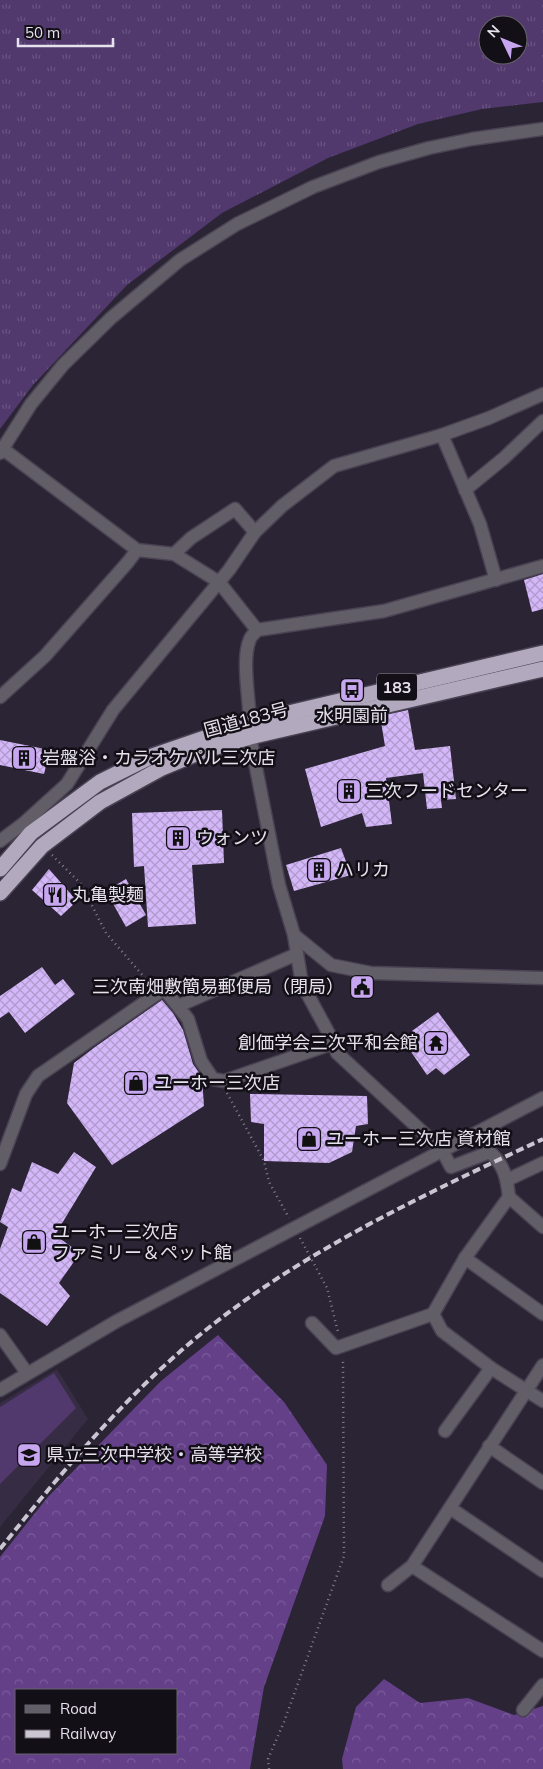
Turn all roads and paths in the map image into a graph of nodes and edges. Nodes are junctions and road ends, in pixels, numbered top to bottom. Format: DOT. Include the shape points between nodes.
graph roads {
  1 [pos="543,129"];
  2 [pos="543,394"];
  3 [pos="543,422"];
  4 [pos="442,435"];
  5 [pos="1,451"];
  6 [pos="465,490"];
  7 [pos="255,532"];
  8 [pos="137,550"];
  9 [pos="174,554"];
  10 [pos="543,566"];
  11 [pos="496,580"];
  12 [pos="219,582"];
  13 [pos="257,630"];
  14 [pos="543,652"];
  15 [pos="543,669"];
  16 [pos="0,697"];
  17 [pos="250,729"];
  18 [pos="27,828"];
  19 [pos="0,841"];
  20 [pos="42,846"];
  21 [pos="0,869"];
  22 [pos="0,893"];
  23 [pos="294,935"];
  24 [pos="297,954"];
  25 [pos="543,978"];
  26 [pos="178,1006"];
  27 [pos="334,1043"];
  28 [pos="543,1098"];
  29 [pos="442,1150"];
  30 [pos="543,1163"];
  31 [pos="0,1164"];
  32 [pos="508,1180"];
  33 [pos="508,1198"];
  34 [pos="543,1227"];
  35 [pos="295,1228"];
  36 [pos="465,1258"];
  37 [pos="433,1314"];
  38 [pos="543,1314"];
  39 [pos="312,1323"];
  40 [pos="0,1335"];
  41 [pos="341,1346"];
  42 [pos="543,1365"];
  43 [pos="492,1368"];
  44 [pos="27,1373"];
  45 [pos="0,1390"];
  46 [pos="528,1391"];
  47 [pos="543,1401"];
  48 [pos="444,1431"];
  49 [pos="489,1446"];
  50 [pos="543,1483"];
  51 [pos="450,1508"];
  52 [pos="412,1566"];
  53 [pos="543,1571"];
  54 [pos="388,1585"];
  55 [pos="543,1651"];
  56 [pos="543,1685"];
  57 [pos="523,1710"];
  58 [pos="269,1769"];
  1 -- 5 [label="street" via="472,139 379,162 313,187 237,224 180,260 111,318 63,365 31,404"];
  2 -- 4 [label="street"];
  3 -- 6 [label="street"];
  4 -- 6 [label="street"];
  4 -- 7 [label="street" via="334,466 282,506"];
  5 -- 8 [label="street"];
  6 -- 11 [label="street" via="480,524"];
  7 -- 9 [label="street" via="235,509 191,538"];
  7 -- 12 [label="street"];
  8 -- 9 [label="street"];
  8 -- 16 [label="street" via="45,656"];
  9 -- 12 [label="street"];
  10 -- 11 [label="street"];
  11 -- 13 [label="street" via="384,611"];
  12 -- 13 [label="street"];
  12 -- 18 [label="street" via="113,710 66,784"];
  13 -- 17 [label="street" via="250,638 245,659"];
  14 -- 17 [label="highway, 国道183号 / 183"];
  15 -- 17 [label="highway, 国道183号 / 183"];
  17 -- 18 [label="highway, 国道183号 / 183" via="152,756 100,782"];
  17 -- 20 [label="highway, 国道183号 / 183" via="162,768 100,802"];
  17 -- 23 [label="street" via="279,885"];
  18 -- 19 [label="street"];
  18 -- 20 [label="street"];
  18 -- 21 [label="highway, 国道183号 / 183"];
  20 -- 22 [label="highway, 国道183号 / 183"];
  23 -- 24 [label="street"];
  23 -- 25 [label="street" via="331,965 371,972"];
  24 -- 26 [label="street"];
  24 -- 27 [label="street" via="302,984"];
  26 -- 27 [label="street" via="188,1019 201,1061 213,1079 224,1081"];
  26 -- 31 [label="street" via="164,989 38,1076 26,1094"];
  27 -- 29 [label="street" via="337,1053"];
  28 -- 29 [label="street"];
  29 -- 32 [label="street" via="451,1167 490,1152 499,1160"];
  29 -- 35 [label="street"];
  30 -- 32 [label="street"];
  32 -- 33 [label="street"];
  33 -- 34 [label="street"];
  33 -- 36 [label="street"];
  35 -- 41 [label="path" via="327,1288"];
  35 -- 44 [label="street" via="117,1321"];
  36 -- 37 [label="street"];
  36 -- 38 [label="street"];
  37 -- 41 [label="street"];
  37 -- 43 [label="street" via="442,1331"];
  39 -- 41 [label="street" via="336,1348"];
  40 -- 44 [label="street"];
  41 -- 58 [label="path" via="344,1556 268,1759"];
  42 -- 46 [label="street"];
  43 -- 46 [label="street"];
  43 -- 48 [label="street"];
  44 -- 45 [label="street"];
  46 -- 47 [label="street"];
  46 -- 49 [label="street"];
  49 -- 50 [label="street"];
  49 -- 51 [label="street"];
  51 -- 52 [label="street"];
  51 -- 53 [label="street"];
  52 -- 54 [label="street"];
  52 -- 55 [label="street"];
  56 -- 57 [label="street"];
}
